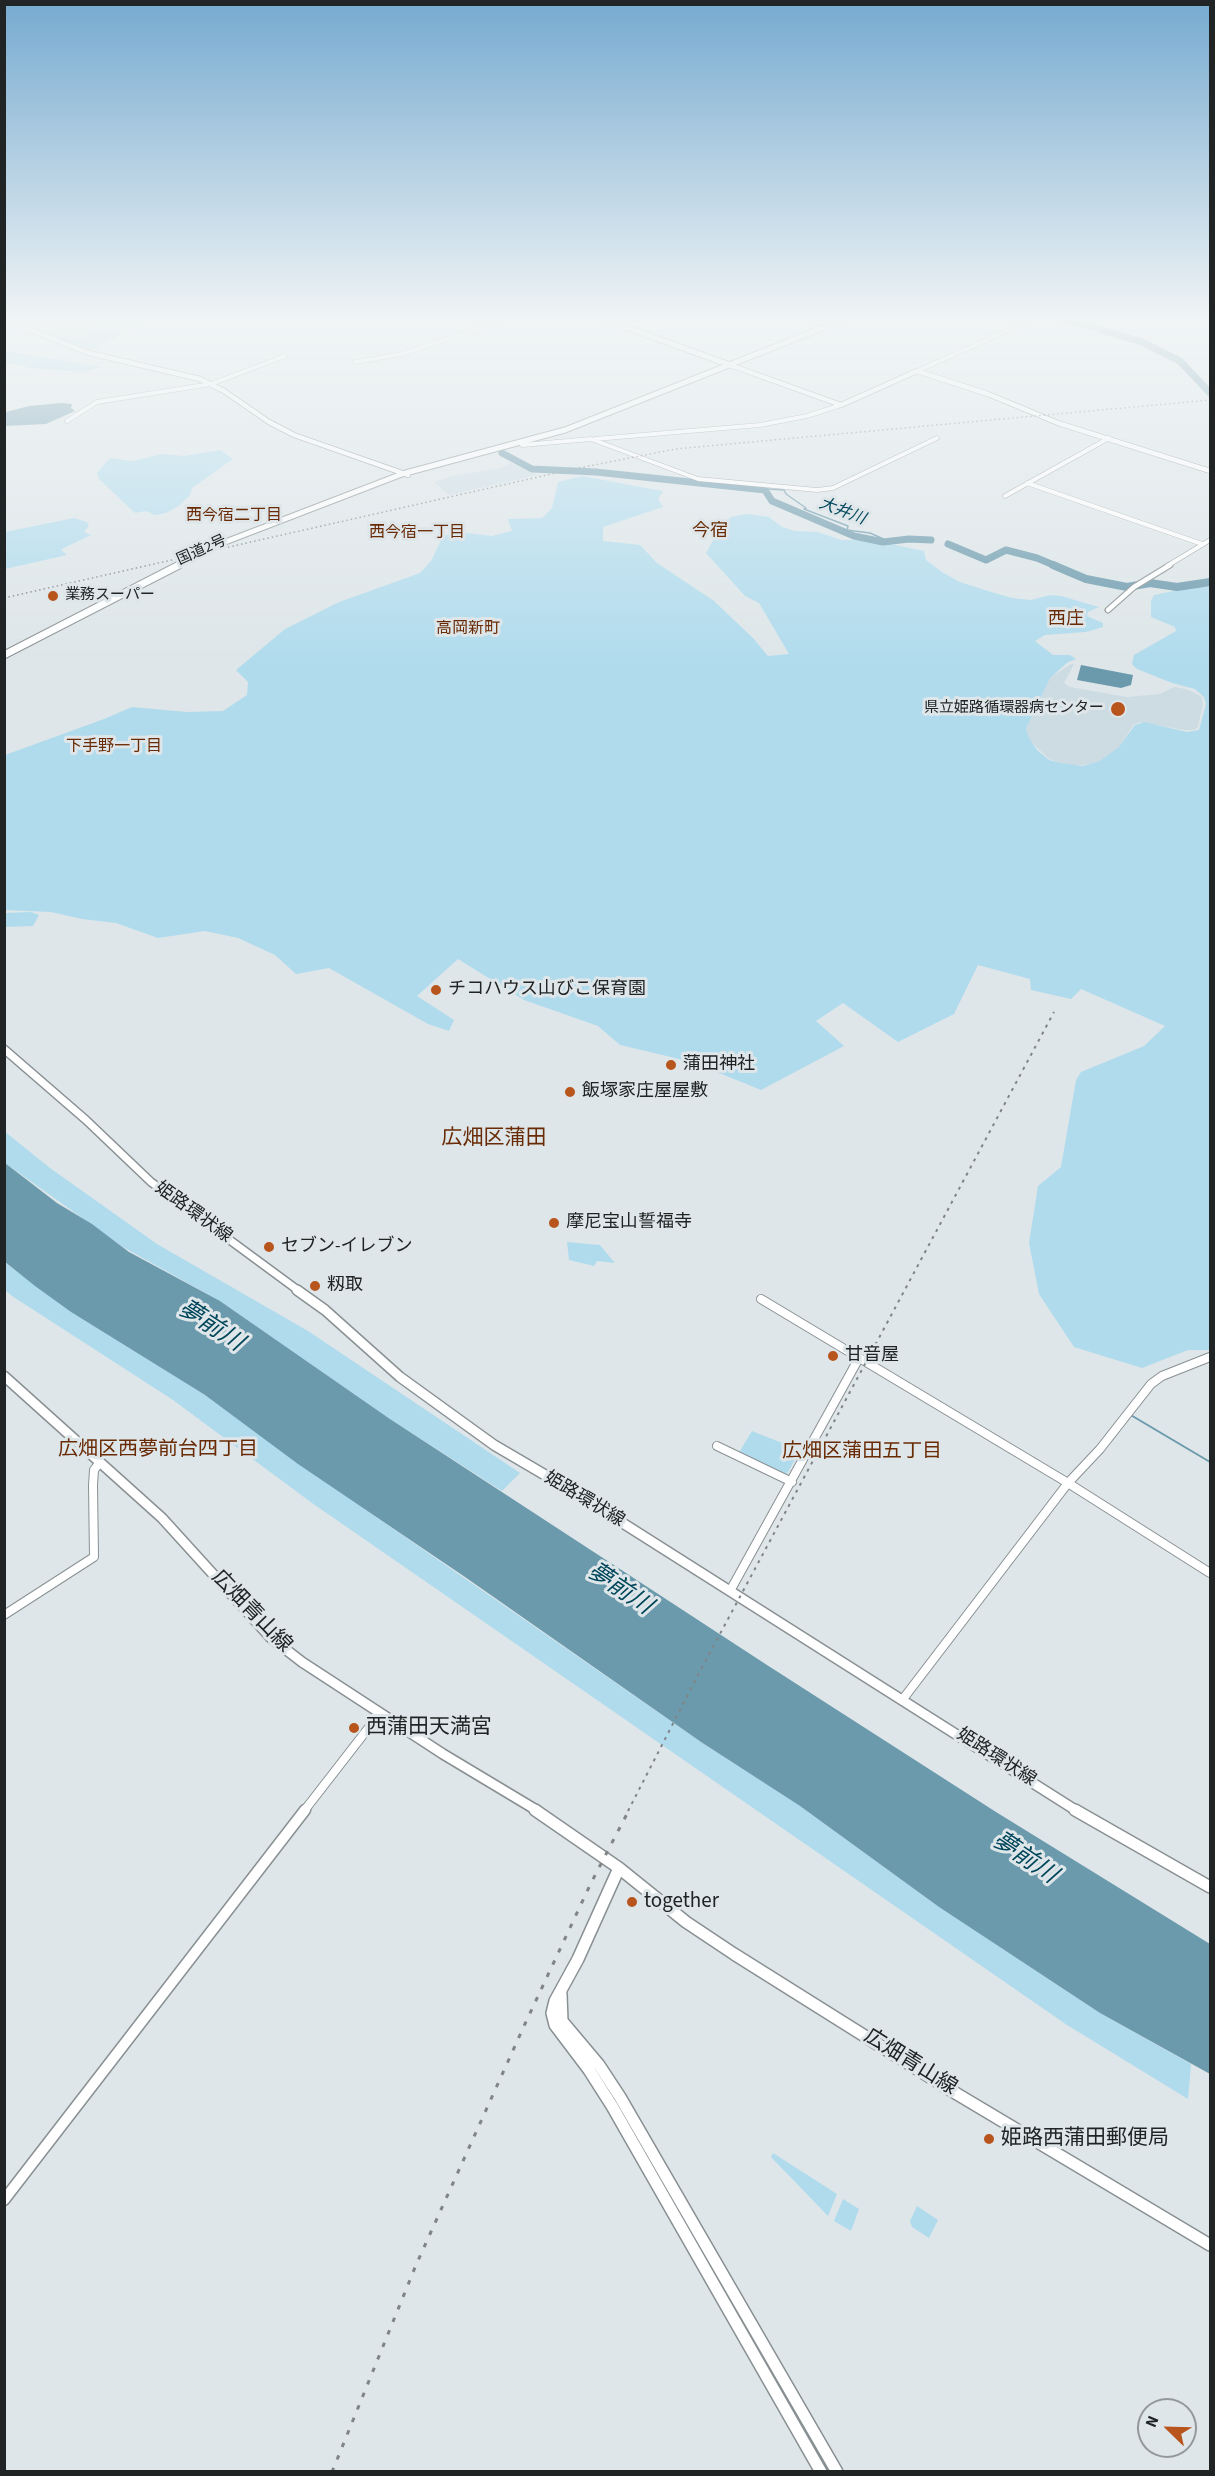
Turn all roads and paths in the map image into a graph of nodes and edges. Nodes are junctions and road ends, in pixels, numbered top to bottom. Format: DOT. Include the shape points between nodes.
graph roads {
  1 [pos="290,433"];
  2 [pos="557,433"];
  3 [pos="681,433"];
  4 [pos="1090,433"];
  5 [pos="551,435"];
  6 [pos="544,437"];
  7 [pos="937,438"];
  8 [pos="1109,438"];
  9 [pos="591,440"];
  10 [pos="566,441"];
  11 [pos="522,446"];
  12 [pos="1210,471"];
  13 [pos="405,475"];
  14 [pos="1027,483"];
  15 [pos="1005,496"];
  16 [pos="1210,540"];
  17 [pos="1202,544"];
  18 [pos="193,556"];
  19 [pos="1108,610"];
  20 [pos="4,650"];
  21 [pos="4,655"];
  22 [pos="4,1049"];
  23 [pos="761,1299"];
  24 [pos="1210,1357"];
  25 [pos="859,1358"];
  26 [pos="4,1376"];
  27 [pos="717,1446"];
  28 [pos="100,1462"];
  29 [pos="792,1482"];
  30 [pos="1068,1483"];
  31 [pos="1210,1573"];
  32 [pos="730,1591"];
  33 [pos="4,1615"];
  34 [pos="903,1699"];
  35 [pos="380,1713"];
  36 [pos="619,1868"];
  37 [pos="1210,1887"];
  38 [pos="561,1994"];
  39 [pos="4,2200"];
  40 [pos="1210,2245"];
  41 [pos="821,2472"];
  42 [pos="837,2472"];
  1 -- 13 [label="main road"];
  2 -- 5 [label="main road, 国道2号"];
  3 -- 9 [label="street"];
  4 -- 8 [label="main road"];
  5 -- 6 [label="main road, 国道2号"];
  5 -- 10 [label="street" via="555,440"];
  6 -- 10 [label="street"];
  6 -- 13 [label="main road, 国道2号" via="450,459"];
  7 -- 9 [label="street" via="833,488 817,490 698,479"];
  8 -- 12 [label="main road"];
  8 -- 14 [label="street"];
  9 -- 10 [label="street"];
  9 -- 11 [label="street"];
  11 -- 13 [label="main road, 国道2号"];
  13 -- 18 [label="main road, 国道2号"];
  13 -- 18 [label="main road, 国道2号, bridge"];
  14 -- 15 [label="street"];
  14 -- 17 [label="street"];
  16 -- 17 [label="street"];
  17 -- 19 [label="street" via="1134,587"];
  18 -- 20 [label="main road, 国道2号, bridge"];
  18 -- 21 [label="main road, 国道2号"];
  22 -- 32 [label="main road, 姫路環状線" via="151,1182 326,1310 400,1377 494,1445"];
  23 -- 25 [label="street"];
  24 -- 30 [label="street" via="1151,1384"];
  25 -- 29 [label="street"];
  25 -- 30 [label="street"];
  26 -- 28 [label="main road, 広畑青山線"];
  27 -- 29 [label="street"];
  28 -- 33 [label="street" via="94,1470 93,1485 94,1557"];
  28 -- 35 [label="main road, 広畑青山線" via="162,1518 271,1638"];
  29 -- 32 [label="street"];
  30 -- 31 [label="street"];
  30 -- 34 [label="street"];
  32 -- 34 [label="main road, 姫路環状線"];
  34 -- 37 [label="main road, 姫路環状線" via="1094,1822"];
  35 -- 36 [label="main road, 広畑青山線" via="540,1812"];
  35 -- 39 [label="street"];
  36 -- 38 [label="main road"];
  36 -- 40 [label="main road, 広畑青山線" via="686,1922 734,1954 957,2094"];
  38 -- 41 [label="main road" via="552,2013 555,2025 612,2106"];
  38 -- 42 [label="main road" via="562,2021 620,2097"];
}
